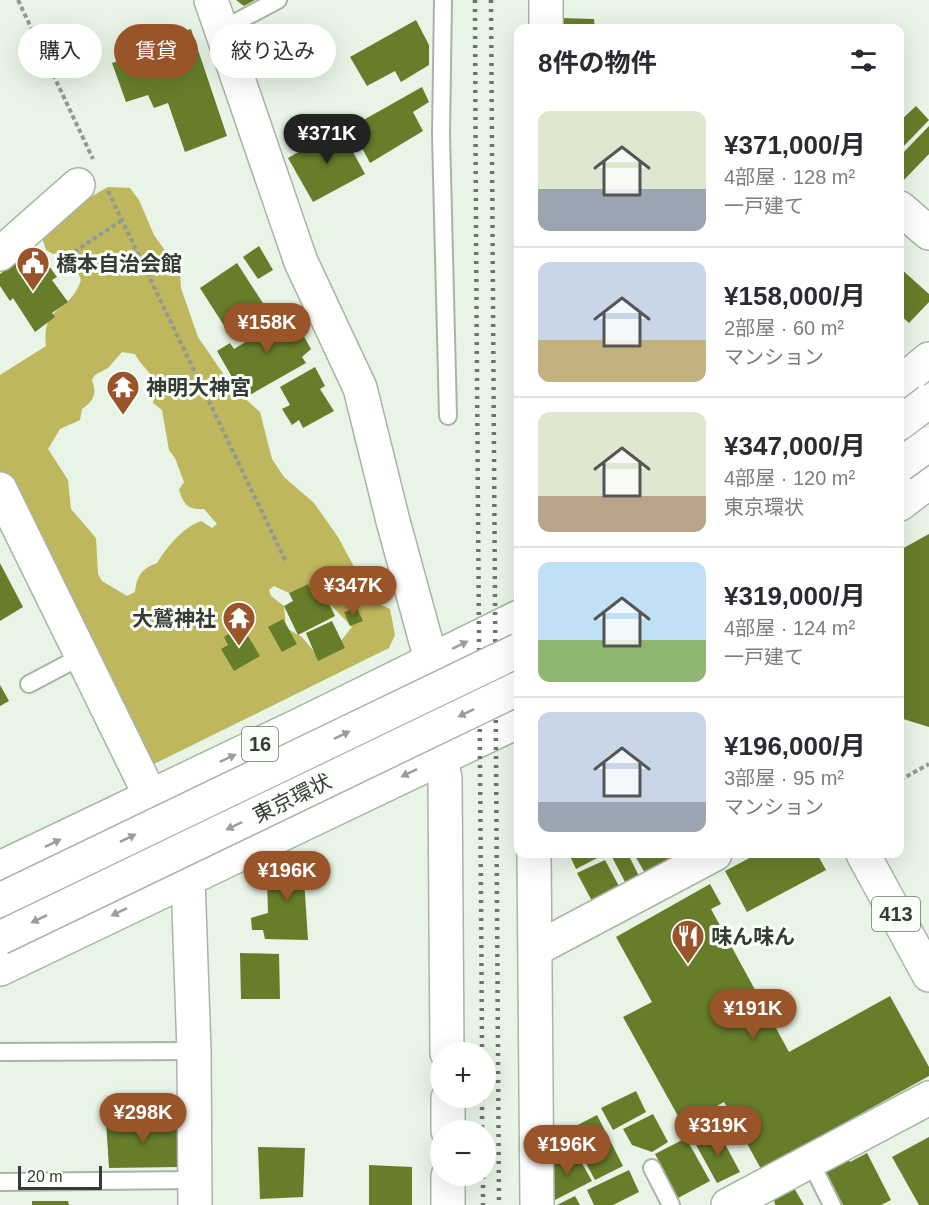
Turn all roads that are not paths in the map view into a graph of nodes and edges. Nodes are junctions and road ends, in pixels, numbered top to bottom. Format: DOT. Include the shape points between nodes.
graph roads {
  1 [pos="278,0"];
  2 [pos="443,0"];
  3 [pos="546,0"];
  4 [pos="216,15"];
  5 [pos="546,24"];
  6 [pos="94,181"];
  7 [pos="904,211"];
  8 [pos="929,233"];
  9 [pos="0,254"];
  10 [pos="929,359"];
  11 [pos="904,380"];
  12 [pos="929,401"];
  13 [pos="448,416"];
  14 [pos="904,420"];
  15 [pos="929,444"];
  16 [pos="904,462"];
  17 [pos="929,482"];
  18 [pos="0,489"];
  19 [pos="904,501"];
  20 [pos="514,619"];
  21 [pos="514,652"];
  22 [pos="82,656"];
  23 [pos="431,660"];
  24 [pos="29,684"];
  25 [pos="514,689"];
  26 [pos="306,722"];
  27 [pos="514,723"];
  28 [pos="441,758"];
  29 [pos="150,795"];
  30 [pos="349,802"];
  31 [pos="534,858"];
  32 [pos="703,858"];
  33 [pos="865,858"];
  34 [pos="0,868"];
  35 [pos="188,879"];
  36 [pos="0,900"];
  37 [pos="0,938"];
  38 [pos="536,949"];
  39 [pos="0,969"];
  40 [pos="929,975"];
  41 [pos="447,1042"];
  42 [pos="194,1051"];
  43 [pos="0,1052"];
  44 [pos="929,1098"];
  45 [pos="810,1161"];
  46 [pos="652,1168"];
  47 [pos="0,1182"];
  48 [pos="448,1186"];
  49 [pos="194,1192"];
  50 [pos="448,1205"];
  51 [pos="537,1205"];
  52 [pos="671,1205"];
  53 [pos="728,1205"];
  54 [pos="832,1205"];
  1 -- 4 [label="lane"];
  2 -- 13 [label="lane" via="441,135"];
  3 -- 5 [label="main road"];
  4 -- 23 [label="main road" via="301,262 360,388"];
  6 -- 9 [label="main road"];
  7 -- 8 [label="main road"];
  10 -- 11 [label="main road"];
  12 -- 14 [label="main road, bridge"];
  15 -- 16 [label="main road, bridge"];
  17 -- 19 [label="main road"];
  18 -- 22 [label="main road"];
  23 -- 20 [label="main road, 16, one-way"];
  36 -- 21 [label="main road, 東京環状 / 16, one-way, bridge"];
  22 -- 24 [label="lane"];
  22 -- 29 [label="main road"];
  23 -- 26 [label="main road, 16"];
  25 -- 37 [label="main road, 東京環状, one-way, bridge"];
  29 -- 26 [label="main road, 16, one-way"];
  26 -- 30 [label="main road" via="303,741 328,793"];
  27 -- 28 [label="main road"];
  28 -- 30 [label="main road, one-way"];
  28 -- 41 [label="main road" via="445,778"];
  34 -- 29 [label="main road, 16, one-way"];
  30 -- 35 [label="main road"];
  31 -- 38 [label="main road"];
  32 -- 38 [label="main road"];
  33 -- 40 [label="main road, 413"];
  35 -- 39 [label="main road, one-way"];
  35 -- 42 [label="main road"];
  38 -- 51 [label="main road"];
  42 -- 43 [label="lane"];
  42 -- 49 [label="main road"];
  44 -- 45 [label="main road"];
  45 -- 53 [label="main road"];
  45 -- 54 [label="lane"];
  46 -- 52 [label="lane"];
  47 -- 49 [label="lane"];
  48 -- 50 [label="main road"];
}
